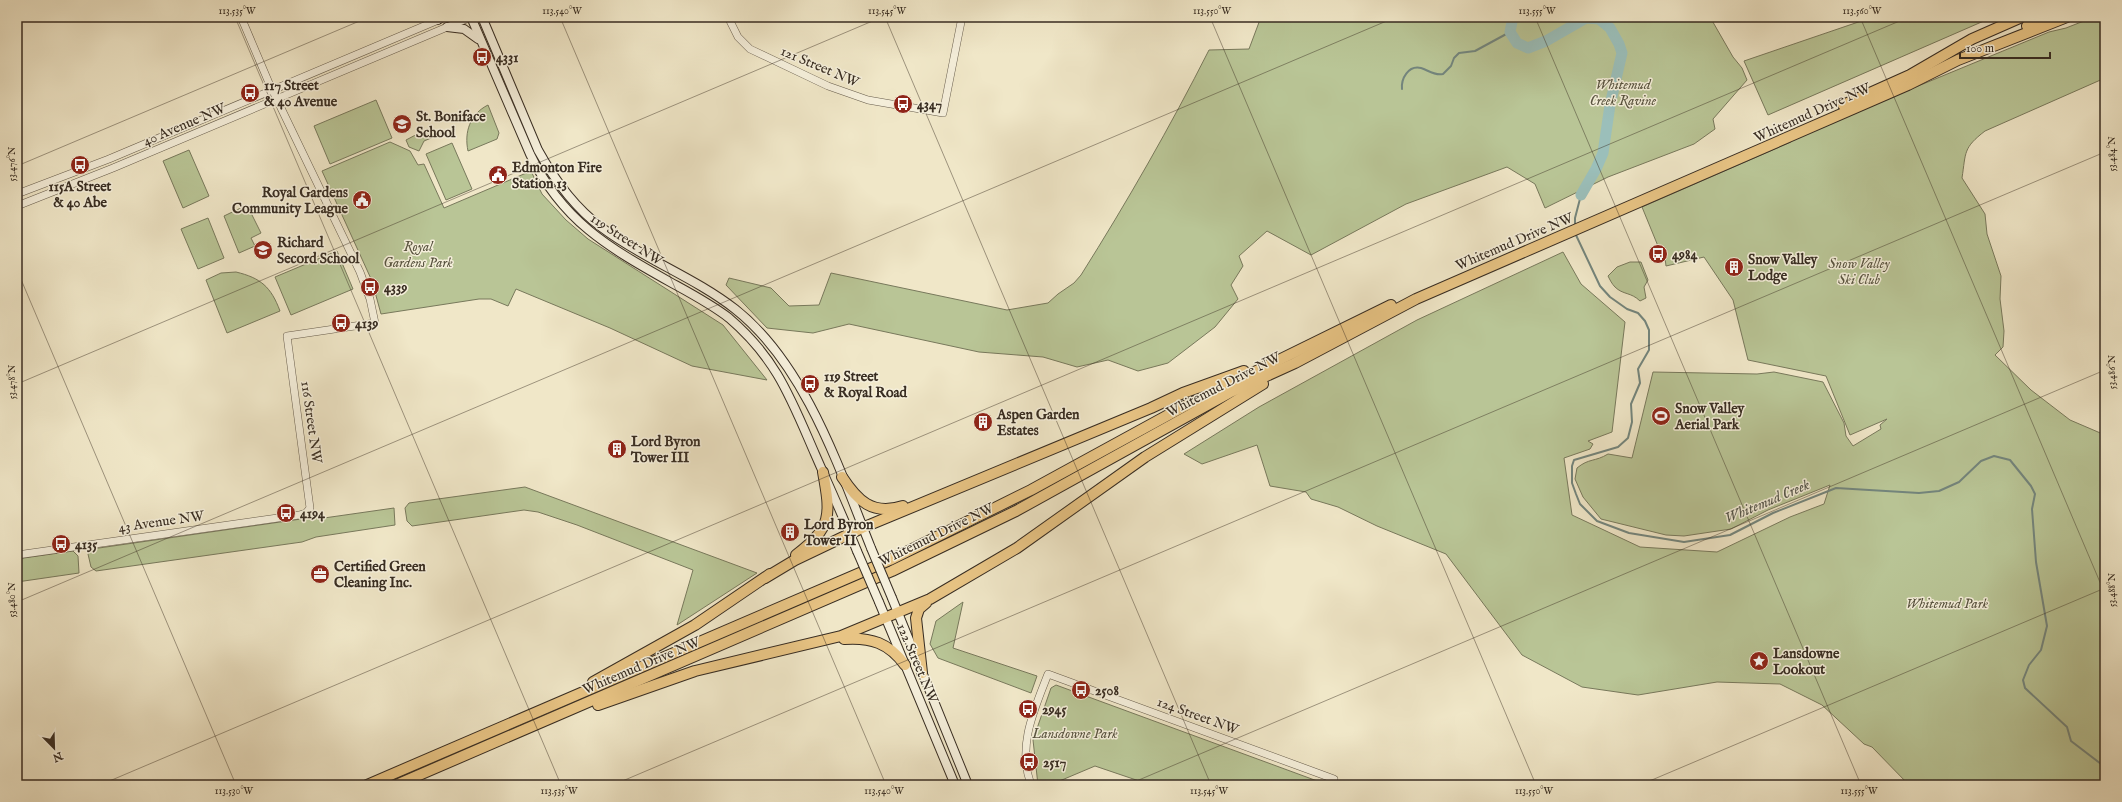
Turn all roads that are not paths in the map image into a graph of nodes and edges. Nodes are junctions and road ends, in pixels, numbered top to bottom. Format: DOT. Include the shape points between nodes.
graph roads {
  1 [pos="241,17"];
  2 [pos="471,17"];
  3 [pos="482,17"];
  4 [pos="728,17"];
  5 [pos="962,17"];
  6 [pos="2022,17"];
  7 [pos="2045,17"];
  8 [pos="2067,17"];
  9 [pos="441,18"];
  10 [pos="447,27"];
  11 [pos="479,39"];
  12 [pos="1958,60"];
  13 [pos="273,90"];
  14 [pos="277,98"];
  15 [pos="1706,170"];
  16 [pos="17,194"];
  17 [pos="17,206"];
  18 [pos="1518,252"];
  19 [pos="1296,352"];
  20 [pos="778,355"];
  21 [pos="769,360"];
  22 [pos="1295,364"];
  23 [pos="823,472"];
  24 [pos="842,477"];
  25 [pos="954,490"];
  26 [pos="308,511"];
  27 [pos="862,528"];
  28 [pos="850,534"];
  29 [pos="857,552"];
  30 [pos="17,555"];
  31 [pos="765,578"];
  32 [pos="892,598"];
  33 [pos="930,599"];
  34 [pos="898,613"];
  35 [pos="886,619"];
  36 [pos="824,640"];
  37 [pos="905,665"];
  38 [pos="922,673"];
  39 [pos="544,710"];
  40 [pos="550,719"];
  41 [pos="367,785"];
  42 [pos="396,785"];
  43 [pos="955,785"];
  44 [pos="968,785"];
  45 [pos="1031,785"];
  46 [pos="1332,785"];
  1 -- 13 [label="street"];
  2 -- 10 [label="street, 40 Avenue NW"];
  2 -- 11 [label="main road, 119 Street NW"];
  3 -- 20 [label="main road, 119 Street NW" via="538,150 567,195 600,227 735,309 757,328"];
  4 -- 5 [label="street, 121 Street NW" via="738,37 750,49 828,86 868,100 943,114"];
  6 -- 15 [label="highway, Whitemud Drive NW" via="1972,38 1894,83"];
  7 -- 12 [label="highway"];
  8 -- 12 [label="highway, Whitemud Drive NW"];
  9 -- 13 [label="street, 40 Avenue NW"];
  10 -- 11 [label="main road" via="464,29"];
  10 -- 14 [label="street, 40 Avenue NW"];
  11 -- 21 [label="main road, 119 Street NW" via="540,176 562,206 595,236 624,256 728,318"];
  12 -- 15 [label="highway, Whitemud Drive NW" via="1908,85"];
  13 -- 14 [label="street"];
  13 -- 16 [label="street, 40 Avenue NW" via="89,167"];
  14 -- 17 [label="street, 40 Avenue NW"];
  14 -- 26 [label="street, 116 Street NW" via="360,272 375,323 287,336 310,505"];
  15 -- 18 [label="highway, Whitemud Drive NW"];
  18 -- 19 [label="highway, Whitemud Drive NW" via="1369,315"];
  18 -- 22 [label="highway, Whitemud Drive NW" via="1416,299"];
  19 -- 25 [label="highway" via="1183,392 1151,408"];
  19 -- 39 [label="highway, Whitemud Drive NW" via="1176,410 1031,490 890,560"];
  20 -- 21 [label="street"];
  20 -- 24 [label="main road, 119 Street NW" via="808,400"];
  21 -- 23 [label="main road, 119 Street NW" via="794,405"];
  22 -- 33 [label="highway" via="1144,457 1017,548"];
  22 -- 40 [label="highway, Whitemud Drive NW" via="1231,392 1023,507 943,547"];
  23 -- 28 [label="main road, 119 Street NW"];
  23 -- 31 [label="highway" via="828,517 821,532"];
  24 -- 25 [label="highway" via="859,499 870,506 884,509 900,507"];
  24 -- 27 [label="main road, 119 Street NW"];
  25 -- 27 [label="highway"];
  26 -- 30 [label="street, 43 Avenue NW" via="299,515"];
  27 -- 28 [label="highway"];
  27 -- 32 [label="main road, 119 Street NW, bridge"];
  28 -- 29 [label="main road, 119 Street NW"];
  28 -- 31 [label="highway" via="795,560"];
  29 -- 35 [label="main road, 122 Street NW, bridge"];
  31 -- 39 [label="highway" via="695,625"];
  32 -- 34 [label="main road, 122 Street NW"];
  33 -- 34 [label="highway"];
  33 -- 38 [label="highway" via="921,607 916,618"];
  34 -- 35 [label="highway"];
  34 -- 38 [label="main road, 122 Street NW"];
  35 -- 36 [label="highway"];
  35 -- 37 [label="main road, 122 Street NW"];
  36 -- 37 [label="highway" via="872,640 893,651"];
  36 -- 40 [label="highway" via="695,671 599,705"];
  37 -- 43 [label="main road, 122 Street NW"];
  38 -- 44 [label="main road, 122 Street NW"];
  39 -- 41 [label="highway, Whitemud Drive NW"];
  40 -- 42 [label="highway, Whitemud Drive NW"];
  45 -- 46 [label="street, 124 Street NW" via="1026,764 1027,735 1048,674 1334,779"];
}
